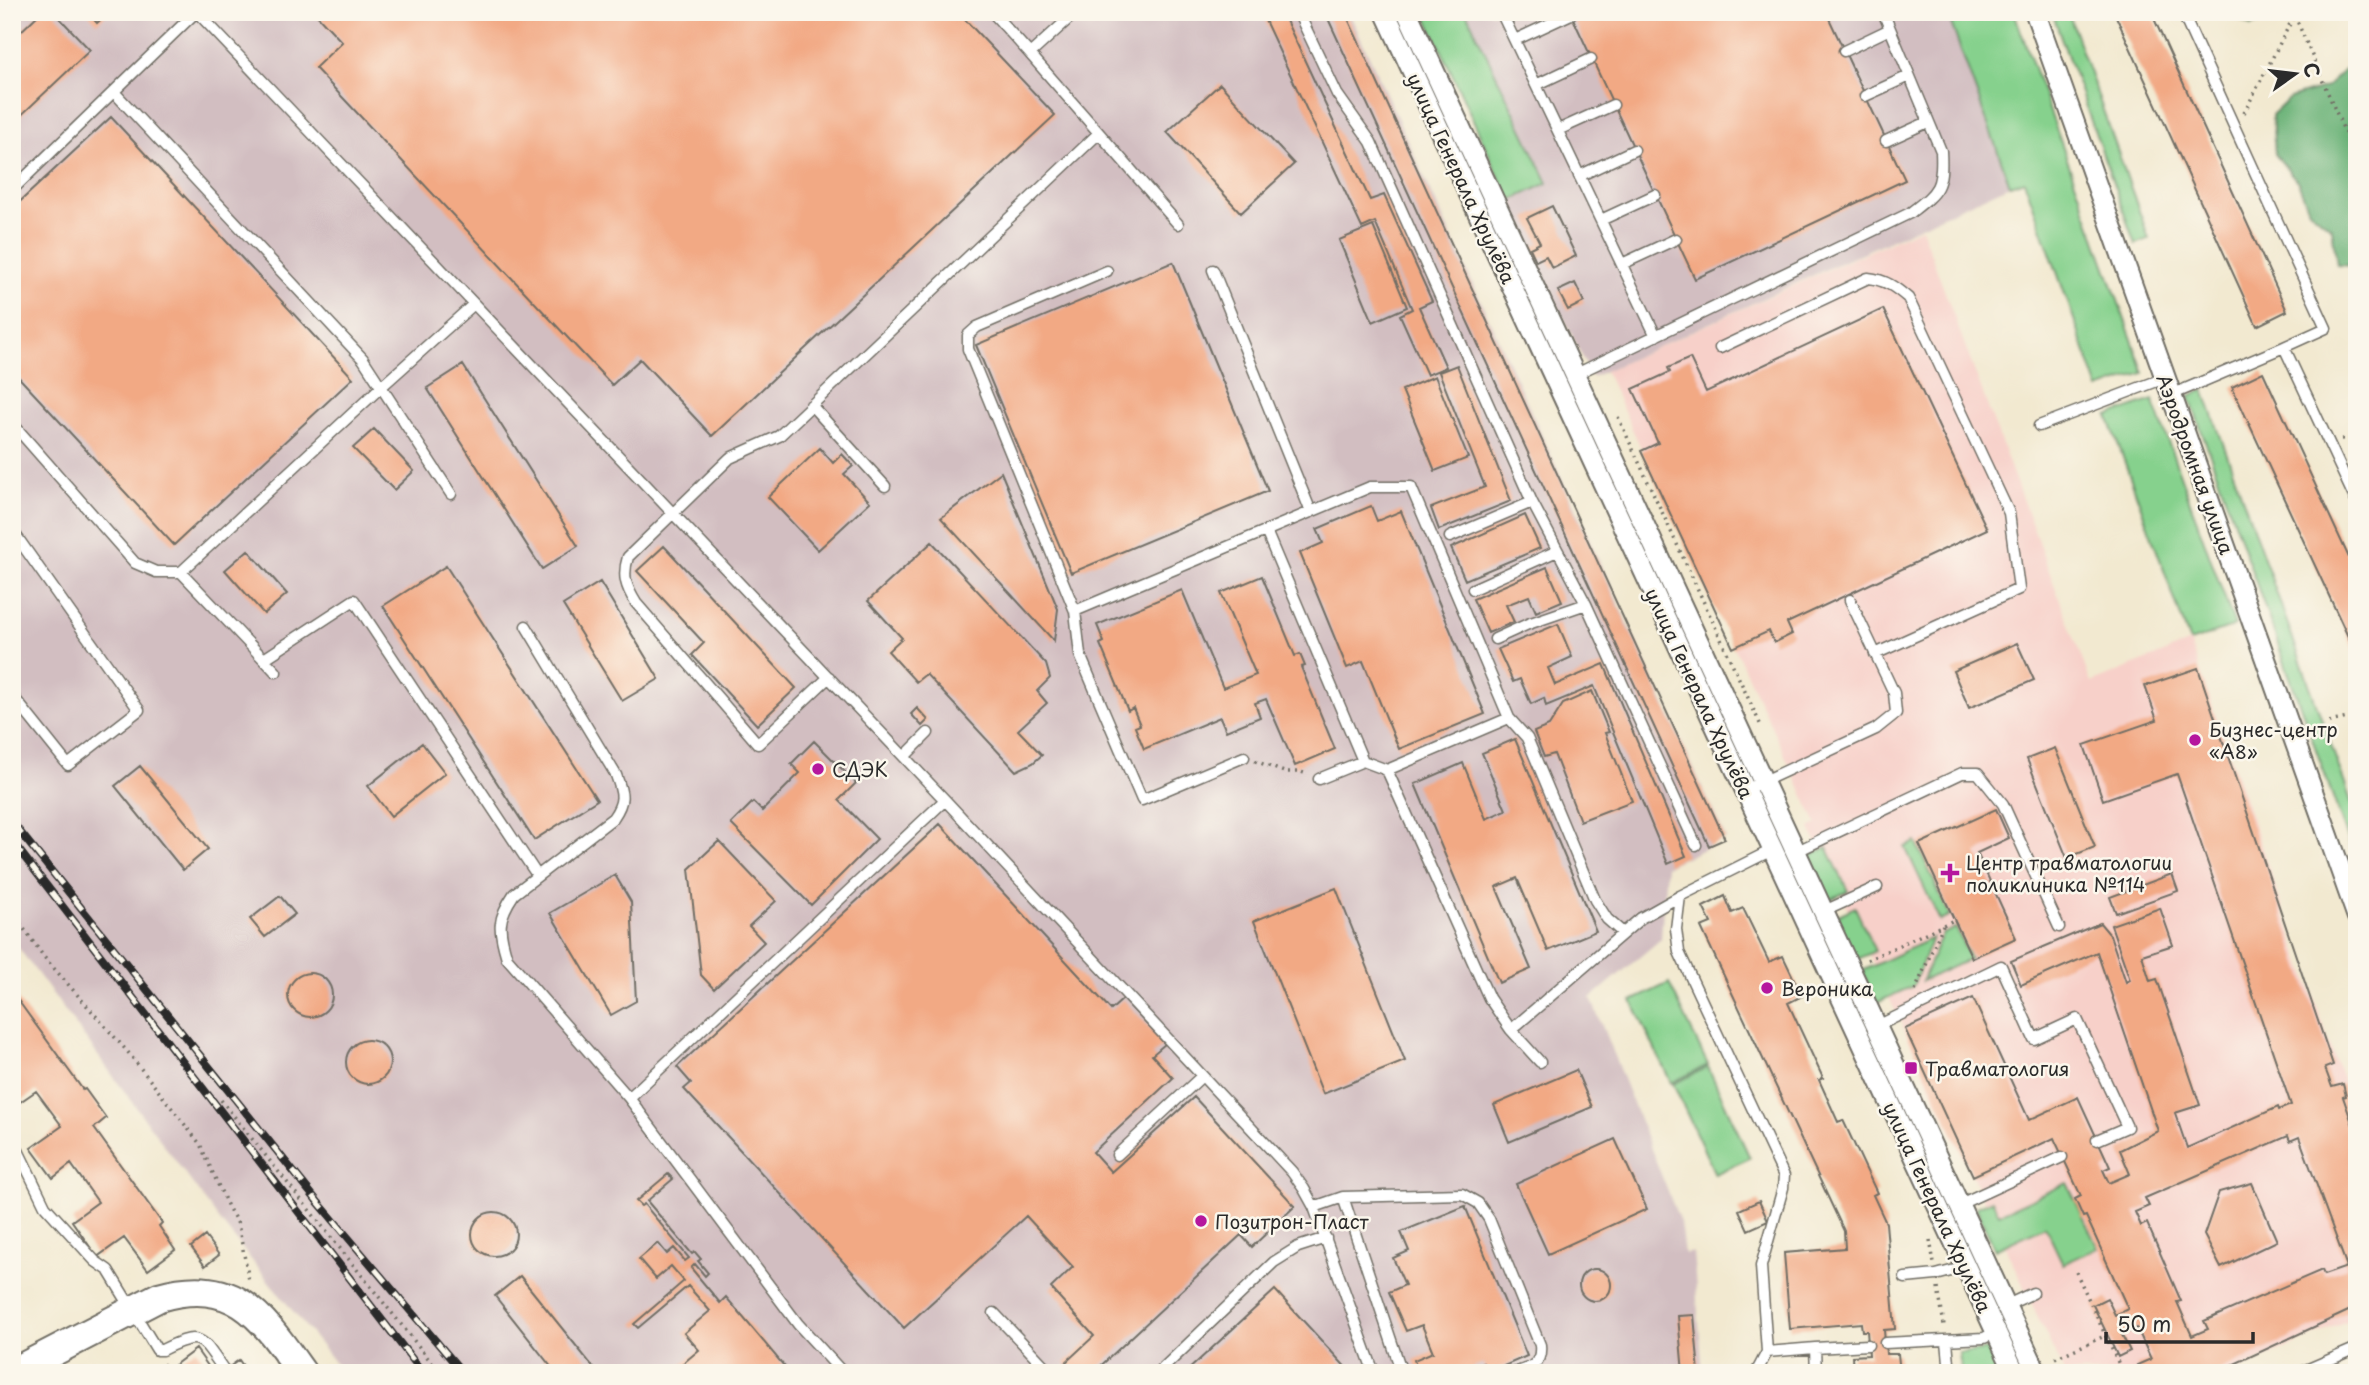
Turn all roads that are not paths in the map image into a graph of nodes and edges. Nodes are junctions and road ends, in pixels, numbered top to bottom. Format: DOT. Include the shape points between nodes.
graph roads {
  1 [pos="197,12"];
  2 [pos="992,12"];
  3 [pos="1076,12"];
  4 [pos="1298,12"];
  5 [pos="1407,12"];
  6 [pos="1501,12"];
  7 [pos="1883,12"];
  8 [pos="2035,12"];
  9 [pos="2182,12"];
  10 [pos="1386,13"];
  11 [pos="1571,14"];
  12 [pos="1890,29"];
  13 [pos="1515,40"];
  14 [pos="1844,51"];
  15 [pos="1030,54"];
  16 [pos="1591,59"];
  17 [pos="1909,76"];
  18 [pos="1536,85"];
  19 [pos="114,92"];
  20 [pos="1865,96"];
  21 [pos="1613,105"];
  22 [pos="1928,122"];
  23 [pos="1558,130"];
  24 [pos="1099,133"];
  25 [pos="1886,141"];
  26 [pos="1634,150"];
  27 [pos="1579,176"];
  28 [pos="12,190"];
  29 [pos="1655,195"];
  30 [pos="1601,220"];
  31 [pos="1178,224"];
  32 [pos="1676,239"];
  33 [pos="1622,264"];
  34 [pos="1213,270"];
  35 [pos="1107,271"];
  36 [pos="474,304"];
  37 [pos="1656,335"];
  38 [pos="2284,347"];
  39 [pos="1720,348"];
  40 [pos="1575,374"];
  41 [pos="1556,383"];
  42 [pos="2168,386"];
  43 [pos="381,387"];
  44 [pos="811,405"];
  45 [pos="12,423"];
  46 [pos="2039,426"];
  47 [pos="884,486"];
  48 [pos="452,494"];
  49 [pos="1532,502"];
  50 [pos="2357,503"];
  51 [pos="1311,512"];
  52 [pos="674,513"];
  53 [pos="12,530"];
  54 [pos="1266,531"];
  55 [pos="1450,537"];
  56 [pos="1557,551"];
  57 [pos="181,572"];
  58 [pos="1474,589"];
  59 [pos="1850,600"];
  60 [pos="1586,604"];
  61 [pos="1075,611"];
  62 [pos="526,626"];
  63 [pos="1495,639"];
  64 [pos="1875,654"];
  65 [pos="264,659"];
  66 [pos="276,672"];
  67 [pos="829,677"];
  68 [pos="12,695"];
  69 [pos="1509,718"];
  70 [pos="928,733"];
  71 [pos="904,757"];
  72 [pos="1244,757"];
  73 [pos="1363,761"];
  74 [pos="1387,770"];
  75 [pos="1319,779"];
  76 [pos="1763,781"];
  77 [pos="1745,790"];
  78 [pos="945,800"];
  79 [pos="1696,845"];
  80 [pos="1794,847"];
  81 [pos="1775,855"];
  82 [pos="537,875"];
  83 [pos="1877,887"];
  84 [pos="1680,896"];
  85 [pos="1824,912"];
  86 [pos="2357,916"];
  87 [pos="1806,920"];
  88 [pos="2059,927"];
  89 [pos="1623,933"];
  90 [pos="1877,1026"];
  91 [pos="1511,1030"];
  92 [pos="1858,1034"];
  93 [pos="1540,1062"];
  94 [pos="1202,1076"];
  95 [pos="629,1098"];
  96 [pos="12,1138"];
  97 [pos="2098,1140"];
  98 [pos="1117,1155"];
  99 [pos="2062,1157"];
  100 [pos="1343,1197"];
  101 [pos="1959,1204"];
  102 [pos="1314,1207"];
  103 [pos="1935,1221"];
  104 [pos="1326,1238"];
  105 [pos="1966,1267"];
  106 [pos="1905,1278"];
  107 [pos="2033,1293"];
  108 [pos="133,1310"];
  109 [pos="994,1312"];
  110 [pos="2001,1319"];
  111 [pos="1947,1341"];
  112 [pos="1885,1343"];
  113 [pos="1868,1345"];
  114 [pos="1815,1348"];
  115 [pos="2357,1348"];
  116 [pos="1767,1352"];
  117 [pos="12,1373"];
  118 [pos="226,1373"];
  119 [pos="302,1373"];
  120 [pos="843,1373"];
  121 [pos="1051,1373"];
  122 [pos="1158,1373"];
  123 [pos="1374,1373"];
  124 [pos="1402,1373"];
  125 [pos="1514,1373"];
  126 [pos="1756,1373"];
  127 [pos="1816,1373"];
  128 [pos="1950,1373"];
  129 [pos="2015,1373"];
  130 [pos="2037,1373"];
  131 [pos="2300,1373"];
  1 -- 19 [label="lane"];
  1 -- 36 [label="lane"];
  2 -- 15 [label="lane"];
  3 -- 15 [label="lane"];
  4 -- 49 [label="lane" via="1337,94 1371,142"];
  5 -- 40 [label="street, улица Генерала Хрулёва"];
  6 -- 13 [label="lane"];
  7 -- 12 [label="lane"];
  8 -- 42 [label="street, Аэродромная улица"];
  9 -- 38 [label="lane" via="2326,328"];
  10 -- 41 [label="street, улица Генерала Хрулёва"];
  11 -- 13 [label="lane"];
  12 -- 14 [label="lane"];
  12 -- 17 [label="lane"];
  13 -- 18 [label="lane"];
  15 -- 24 [label="lane"];
  16 -- 18 [label="lane"];
  17 -- 20 [label="lane"];
  17 -- 22 [label="lane"];
  18 -- 23 [label="lane"];
  19 -- 28 [label="lane"];
  19 -- 43 [label="lane" via="363,359"];
  21 -- 23 [label="lane"];
  22 -- 25 [label="lane"];
  22 -- 37 [label="lane" via="1941,151 1942,175 1935,194 1910,214"];
  23 -- 27 [label="lane"];
  24 -- 31 [label="lane"];
  24 -- 44 [label="lane"];
  26 -- 27 [label="lane"];
  27 -- 30 [label="lane"];
  29 -- 30 [label="lane"];
  30 -- 33 [label="lane"];
  32 -- 33 [label="lane"];
  33 -- 37 [label="lane"];
  34 -- 51 [label="lane"];
  35 -- 61 [label="lane" via="977,327 968,335 968,349"];
  36 -- 43 [label="lane"];
  36 -- 52 [label="lane"];
  37 -- 40 [label="lane"];
  38 -- 42 [label="lane"];
  38 -- 50 [label="lane"];
  39 -- 64 [label="lane" via="1868,278 1881,279 1908,298 2009,513 2019,589"];
  40 -- 41 [label="lane"];
  40 -- 76 [label="street, улица Генерала Хрулёва"];
  41 -- 77 [label="street, улица Генерала Хрулёва"];
  42 -- 46 [label="lane"];
  42 -- 86 [label="street, Аэродромная улица"];
  43 -- 48 [label="lane"];
  43 -- 57 [label="lane"];
  44 -- 47 [label="lane"];
  44 -- 52 [label="lane" via="779,436 730,458"];
  45 -- 57 [label="lane" via="135,563 156,572"];
  49 -- 55 [label="lane"];
  49 -- 56 [label="lane"];
  51 -- 54 [label="lane"];
  51 -- 69 [label="lane" via="1370,487 1411,487"];
  52 -- 67 [label="lane"];
  52 -- 67 [label="lane" via="628,557 624,572 627,588 758,744"];
  53 -- 68 [label="lane" via="139,710 68,765"];
  54 -- 61 [label="lane"];
  54 -- 73 [label="lane"];
  56 -- 58 [label="lane"];
  56 -- 60 [label="lane"];
  57 -- 65 [label="lane"];
  59 -- 64 [label="lane"];
  60 -- 63 [label="lane"];
  60 -- 79 [label="lane"];
  61 -- 72 [label="lane" via="1080,655 1142,800"];
  62 -- 82 [label="lane" via="616,775 622,806 613,818"];
  64 -- 76 [label="lane" via="1894,693 1897,706 1892,718"];
  65 -- 66 [label="lane"];
  65 -- 82 [label="lane" via="354,600"];
  67 -- 71 [label="lane"];
  69 -- 74 [label="lane"];
  69 -- 89 [label="lane" via="1527,738 1595,900"];
  70 -- 71 [label="lane"];
  71 -- 78 [label="lane"];
  73 -- 74 [label="lane"];
  73 -- 75 [label="lane"];
  74 -- 91 [label="lane" via="1489,998"];
  76 -- 77 [label="lane"];
  76 -- 80 [label="street, улица Генерала Хрулёва"];
  77 -- 81 [label="street, улица Генерала Хрулёва"];
  78 -- 94 [label="lane"];
  78 -- 95 [label="lane"];
  80 -- 81 [label="lane"];
  80 -- 85 [label="street, улица Генерала Хрулёва"];
  80 -- 88 [label="lane" via="1962,773 1978,774 2003,804"];
  81 -- 84 [label="lane"];
  81 -- 87 [label="street, улица Генерала Хрулёва"];
  82 -- 95 [label="lane" via="502,911 499,933 507,958"];
  83 -- 85 [label="lane"];
  84 -- 89 [label="lane"];
  84 -- 116 [label="lane" via="1679,952 1784,1176 1761,1266"];
  85 -- 87 [label="lane"];
  85 -- 90 [label="street, улица Генерала Хрулёва"];
  87 -- 92 [label="street, улица Генерала Хрулёва"];
  89 -- 91 [label="lane"];
  90 -- 92 [label="lane"];
  90 -- 97 [label="lane" via="2001,966 2034,1039 2077,1019 2127,1127"];
  90 -- 101 [label="street, улица Генерала Хрулёва"];
  91 -- 93 [label="lane"];
  92 -- 103 [label="street, улица Генерала Хрулёва"];
  94 -- 98 [label="lane"];
  94 -- 102 [label="lane" via="1292,1172"];
  95 -- 120 [label="lane" via="798,1324"];
  96 -- 108 [label="lane" via="45,1206 108,1270"];
  99 -- 101 [label="lane"];
  100 -- 102 [label="lane"];
  100 -- 124 [label="lane"];
  100 -- 125 [label="lane" via="1462,1194 1478,1203 1489,1219 1540,1345 1537,1363"];
  101 -- 103 [label="lane"];
  101 -- 110 [label="street, улица Генерала Хрулёва"];
  102 -- 104 [label="lane"];
  103 -- 105 [label="street, улица Генерала Хрулёва"];
  104 -- 122 [label="lane" via="1298,1247 1274,1262"];
  104 -- 123 [label="lane"];
  105 -- 106 [label="lane"];
  105 -- 110 [label="street, улица Генерала Хрулёва"];
  107 -- 110 [label="lane"];
  108 -- 117 [label="street"];
  108 -- 118 [label="lane" via="157,1350 193,1337 202,1340"];
  108 -- 119 [label="street" via="180,1291 236,1300 268,1325"];
  109 -- 121 [label="lane"];
  110 -- 111 [label="lane" via="1984,1338"];
  110 -- 129 [label="street, улица Генерала Хрулёва"];
  110 -- 130 [label="street, улица Генерала Хрулёва"];
  111 -- 112 [label="lane"];
  111 -- 128 [label="lane"];
  113 -- 114 [label="lane"];
  114 -- 116 [label="lane"];
  114 -- 127 [label="lane"];
  115 -- 131 [label="lane"];
  116 -- 126 [label="lane"];
}
